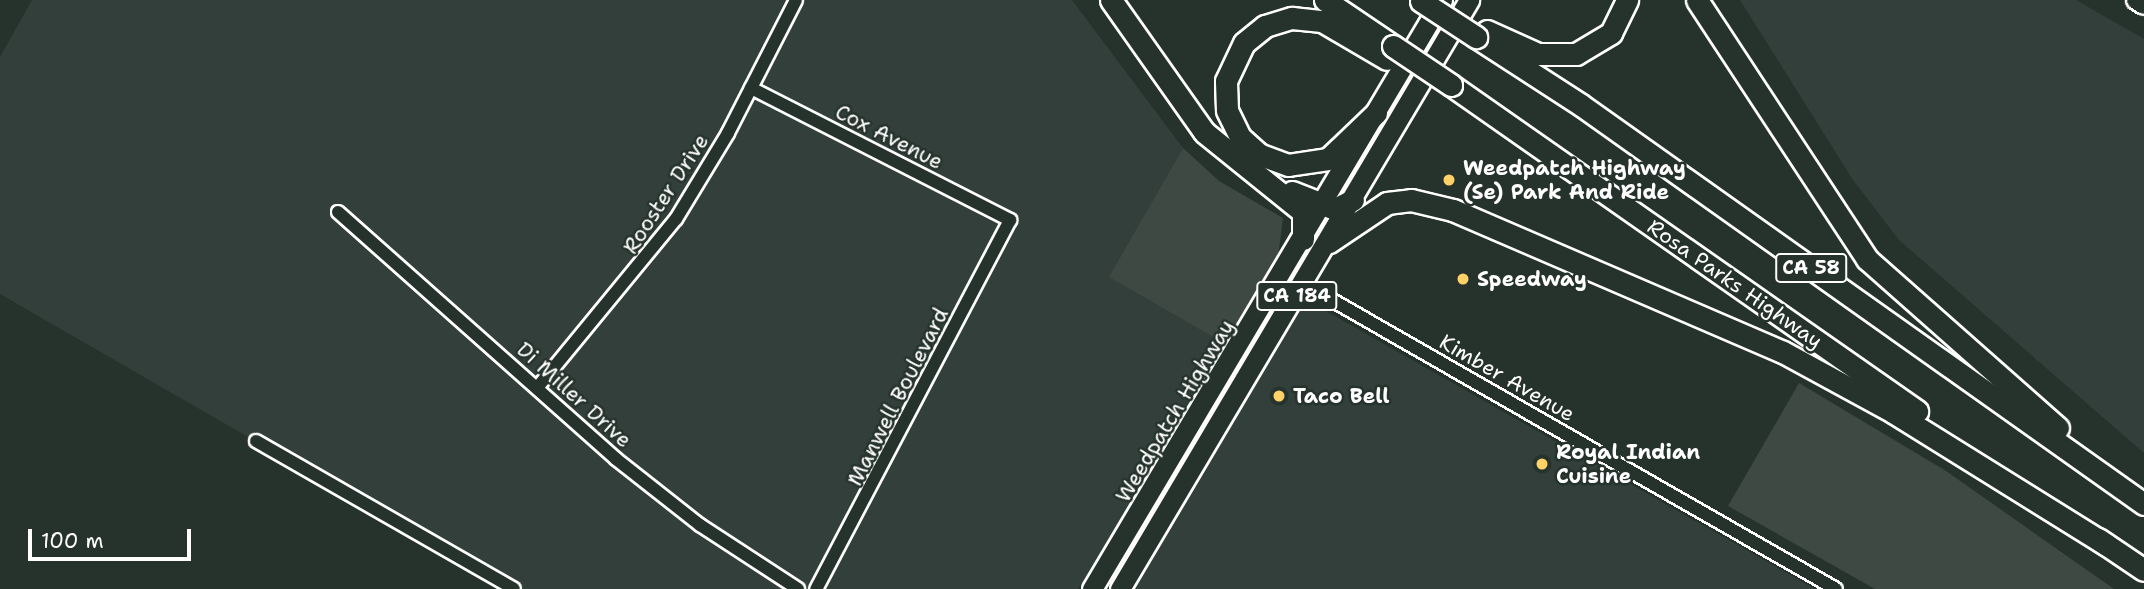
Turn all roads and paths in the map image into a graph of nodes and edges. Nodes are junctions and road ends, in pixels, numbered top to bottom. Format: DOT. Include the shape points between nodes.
graph roads {
  1 [pos="796,0"];
  2 [pos="1111,0"];
  3 [pos="1325,0"];
  4 [pos="1420,0"];
  5 [pos="1442,0"];
  6 [pos="1469,0"];
  7 [pos="1627,0"];
  8 [pos="1697,0"];
  9 [pos="2136,0"];
  10 [pos="2144,5"];
  11 [pos="1478,32"];
  12 [pos="1390,52"];
  13 [pos="751,88"];
  14 [pos="1376,113"];
  15 [pos="1271,184"];
  16 [pos="1353,200"];
  17 [pos="1322,208"];
  18 [pos="338,212"];
  19 [pos="1010,220"];
  20 [pos="1304,239"];
  21 [pos="1329,242"];
  22 [pos="1304,284"];
  23 [pos="537,388"];
  24 [pos="256,441"];
  25 [pos="2144,504"];
  26 [pos="2107,545"];
  27 [pos="2144,570"];
  28 [pos="514,589"];
  29 [pos="798,589"];
  30 [pos="817,589"];
  31 [pos="1092,589"];
  32 [pos="1121,589"];
  33 [pos="1836,589"];
  1 -- 13 [label="street, Rooster Drive"];
  2 -- 15 [label="highway" via="1204,132"];
  3 -- 12 [label="highway, Rosa Parks Highway / CA 58"];
  4 -- 11 [label="highway, bridge"];
  5 -- 14 [label="main road, Weedpatch Highway / CA 184"];
  6 -- 16 [label="main road, CA 184"];
  7 -- 11 [label="highway" via="1619,21 1601,41 1563,57 1538,54"];
  8 -- 25 [label="highway" via="1867,259"];
  9 -- 10 [label="main road"];
  11 -- 25 [label="highway, CA 58"];
  12 -- 14 [label="highway" via="1322,21 1292,18 1254,33 1235,54 1226,81 1227,110 1240,136 1260,155 1288,165 1328,159"];
  12 -- 26 [label="highway, Rosa Parks Highway / CA 58, bridge" via="1554,157"];
  13 -- 19 [label="street, Cox Avenue"];
  13 -- 23 [label="street, Rooster Drive" via="676,219"];
  14 -- 17 [label="main road, Weedpatch Highway / CA 184"];
  15 -- 17 [label="highway"];
  15 -- 20 [label="highway" via="1303,212"];
  16 -- 17 [label="highway" via="1335,209"];
  16 -- 21 [label="main road, CA 184"];
  17 -- 20 [label="main road, Weedpatch Highway / CA 184"];
  18 -- 23 [label="street, Di Miller Drive"];
  19 -- 30 [label="street, Manwell Boulevard"];
  20 -- 31 [label="main road, Weedpatch Highway / CA 184"];
  21 -- 22 [label="main road, CA 184"];
  21 -- 26 [label="highway" via="1387,203 1411,200 1453,210 1783,352 1893,412"];
  22 -- 32 [label="main road, CA 184"];
  22 -- 33 [label="street, Kimber Avenue"];
  23 -- 29 [label="street, Di Miller Drive" via="657,493"];
  24 -- 28 [label="street"];
  26 -- 27 [label="highway, Rosa Parks Highway / CA 58"];
}
